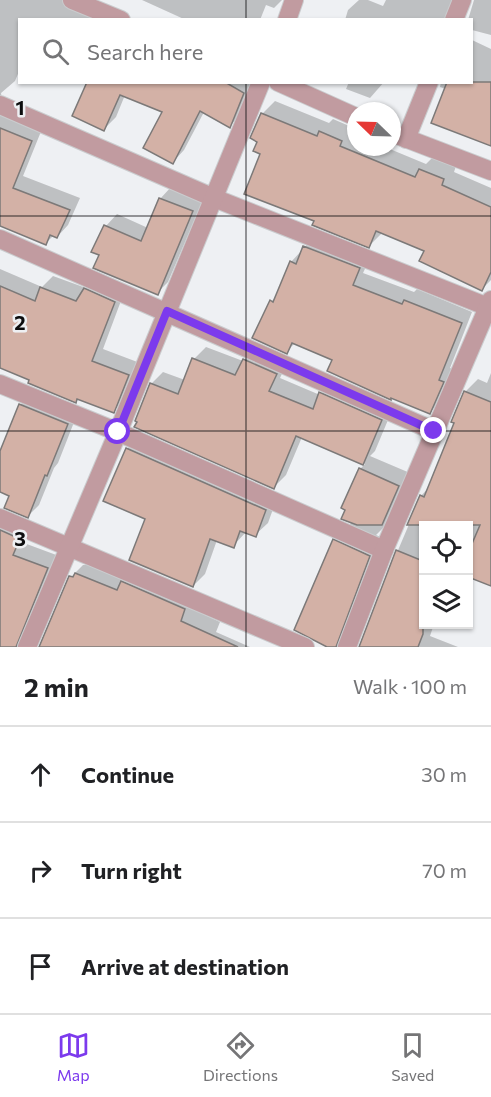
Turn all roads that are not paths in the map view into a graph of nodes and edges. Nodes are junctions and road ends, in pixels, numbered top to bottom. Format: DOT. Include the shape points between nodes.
graph roads {
  1 [pos="72,0"];
  2 [pos="294,0"];
  3 [pos="462,0"];
  4 [pos="116,18"];
  5 [pos="287,18"];
  6 [pos="455,18"];
  7 [pos="260,84"];
  8 [pos="282,84"];
  9 [pos="428,84"];
  10 [pos="0,105"];
  11 [pos="347,113"];
  12 [pos="401,132"];
  13 [pos="401,137"];
  14 [pos="491,171"];
  15 [pos="214,198"];
  16 [pos="0,239"];
  17 [pos="489,304"];
  18 [pos="167,311"];
  19 [pos="0,384"];
  20 [pos="434,431"];
  21 [pos="118,432"];
  22 [pos="0,518"];
  23 [pos="68,548"];
  24 [pos="384,550"];
  25 [pos="27,647"];
  26 [pos="306,647"];
  27 [pos="347,647"];
  1 -- 4 [label="street"];
  2 -- 5 [label="street"];
  3 -- 6 [label="street"];
  7 -- 15 [label="street"];
  8 -- 11 [label="street"];
  9 -- 12 [label="street"];
  10 -- 15 [label="street"];
  13 -- 14 [label="street"];
  15 -- 17 [label="street"];
  15 -- 18 [label="street"];
  16 -- 18 [label="street"];
  17 -- 20 [label="street"];
  18 -- 20 [label="street"];
  18 -- 21 [label="street"];
  19 -- 21 [label="street"];
  20 -- 24 [label="street"];
  21 -- 23 [label="street"];
  21 -- 24 [label="street"];
  22 -- 23 [label="street"];
  23 -- 25 [label="street"];
  23 -- 26 [label="street"];
  24 -- 27 [label="street"];
}
